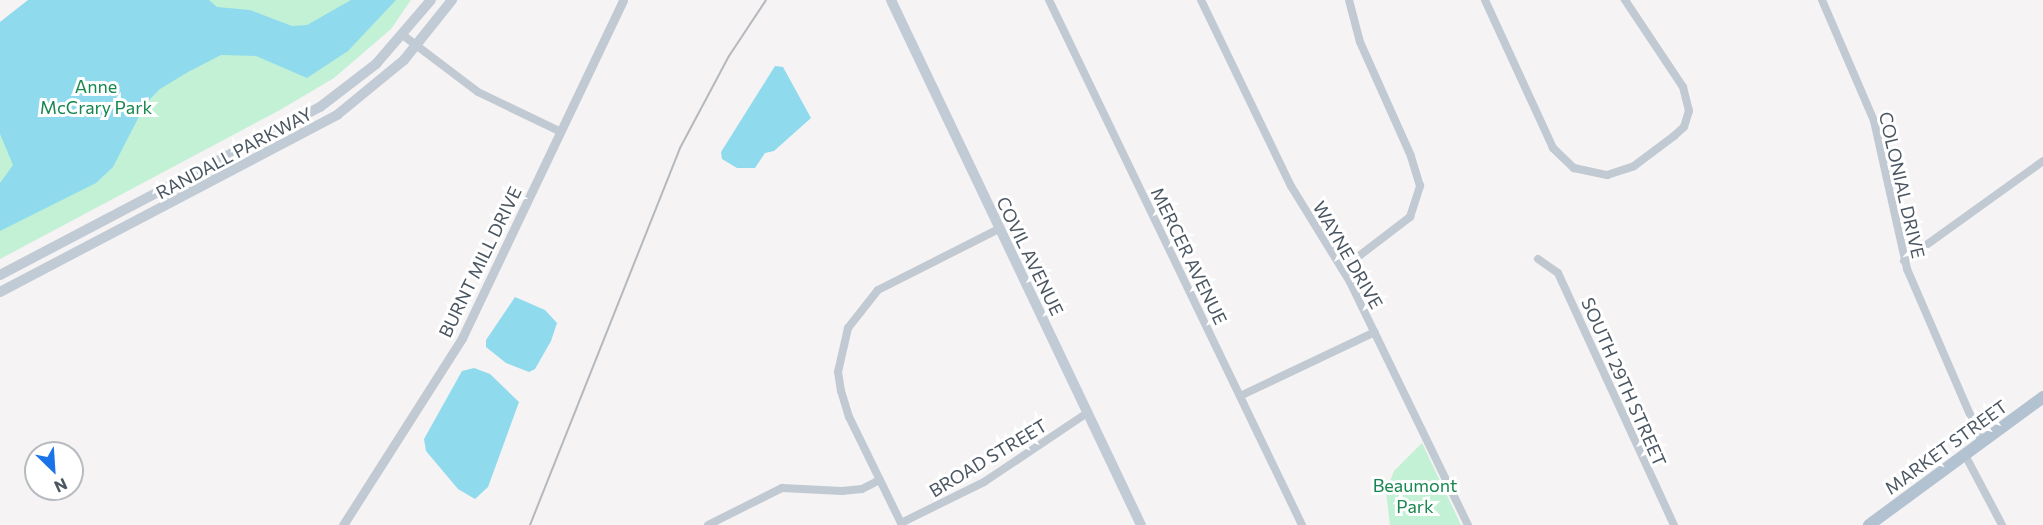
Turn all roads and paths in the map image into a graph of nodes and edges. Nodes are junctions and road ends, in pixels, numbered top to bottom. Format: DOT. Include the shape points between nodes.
graph roads {
  1 [pos="431,0"];
  2 [pos="452,0"];
  3 [pos="623,0"];
  4 [pos="891,0"];
  5 [pos="1049,0"];
  6 [pos="1201,0"];
  7 [pos="1349,0"];
  8 [pos="1485,0"];
  9 [pos="1625,0"];
  10 [pos="1822,0"];
  11 [pos="404,36"];
  12 [pos="417,46"];
  13 [pos="561,132"];
  14 [pos="2043,161"];
  15 [pos="999,229"];
  16 [pos="1538,259"];
  17 [pos="1904,261"];
  18 [pos="1342,269"];
  19 [pos="0,275"];
  20 [pos="0,292"];
  21 [pos="1375,332"];
  22 [pos="1240,396"];
  23 [pos="2043,397"];
  24 [pos="1087,413"];
  25 [pos="1982,442"];
  26 [pos="1965,455"];
  27 [pos="880,480"];
  28 [pos="902,524"];
  29 [pos="343,525"];
  30 [pos="708,525"];
  31 [pos="1141,525"];
  32 [pos="1302,525"];
  33 [pos="1468,525"];
  34 [pos="1674,525"];
  35 [pos="1869,525"];
  36 [pos="2002,525"];
  1 -- 11 [label="main road, RANDALL PARKWAY"];
  2 -- 12 [label="main road, RANDALL PARKWAY"];
  3 -- 13 [label="street, BURNT MILL DRIVE"];
  4 -- 15 [label="main road, COVIL AVENUE"];
  5 -- 22 [label="street, MERCER AVENUE"];
  6 -- 18 [label="street, WAYNE DRIVE" via="1291,186"];
  7 -- 18 [label="street" via="1360,42 1411,156 1420,186 1410,217"];
  8 -- 9 [label="street" via="1556,151 1582,172 1613,174 1644,159 1680,131 1688,117 1683,87"];
  10 -- 17 [label="street, COLONIAL DRIVE" via="1876,129"];
  11 -- 12 [label="street"];
  11 -- 19 [label="main road, RANDALL PARKWAY" via="362,77 320,107"];
  12 -- 13 [label="street" via="478,92"];
  12 -- 20 [label="main road, RANDALL PARKWAY" via="378,84 322,124"];
  13 -- 29 [label="street, BURNT MILL DRIVE" via="462,338"];
  14 -- 17 [label="street"];
  15 -- 24 [label="main road, COVIL AVENUE"];
  15 -- 27 [label="street" via="898,277 878,290 850,321 838,372 841,391"];
  16 -- 34 [label="street, SOUTH 29TH STREET" via="1558,273"];
  17 -- 25 [label="street, COLONIAL DRIVE"];
  18 -- 21 [label="street, WAYNE DRIVE"];
  21 -- 22 [label="street"];
  21 -- 33 [label="street, WAYNE DRIVE"];
  22 -- 32 [label="street, MERCER AVENUE"];
  23 -- 25 [label="main road, MARKET STREET"];
  24 -- 28 [label="street, BROAD STREET" via="984,482"];
  24 -- 31 [label="main road, COVIL AVENUE"];
  25 -- 26 [label="main road, MARKET STREET"];
  26 -- 35 [label="main road, MARKET STREET"];
  26 -- 36 [label="street"];
  27 -- 28 [label="street"];
  27 -- 30 [label="street" via="862,489 842,491 782,488"];
}
